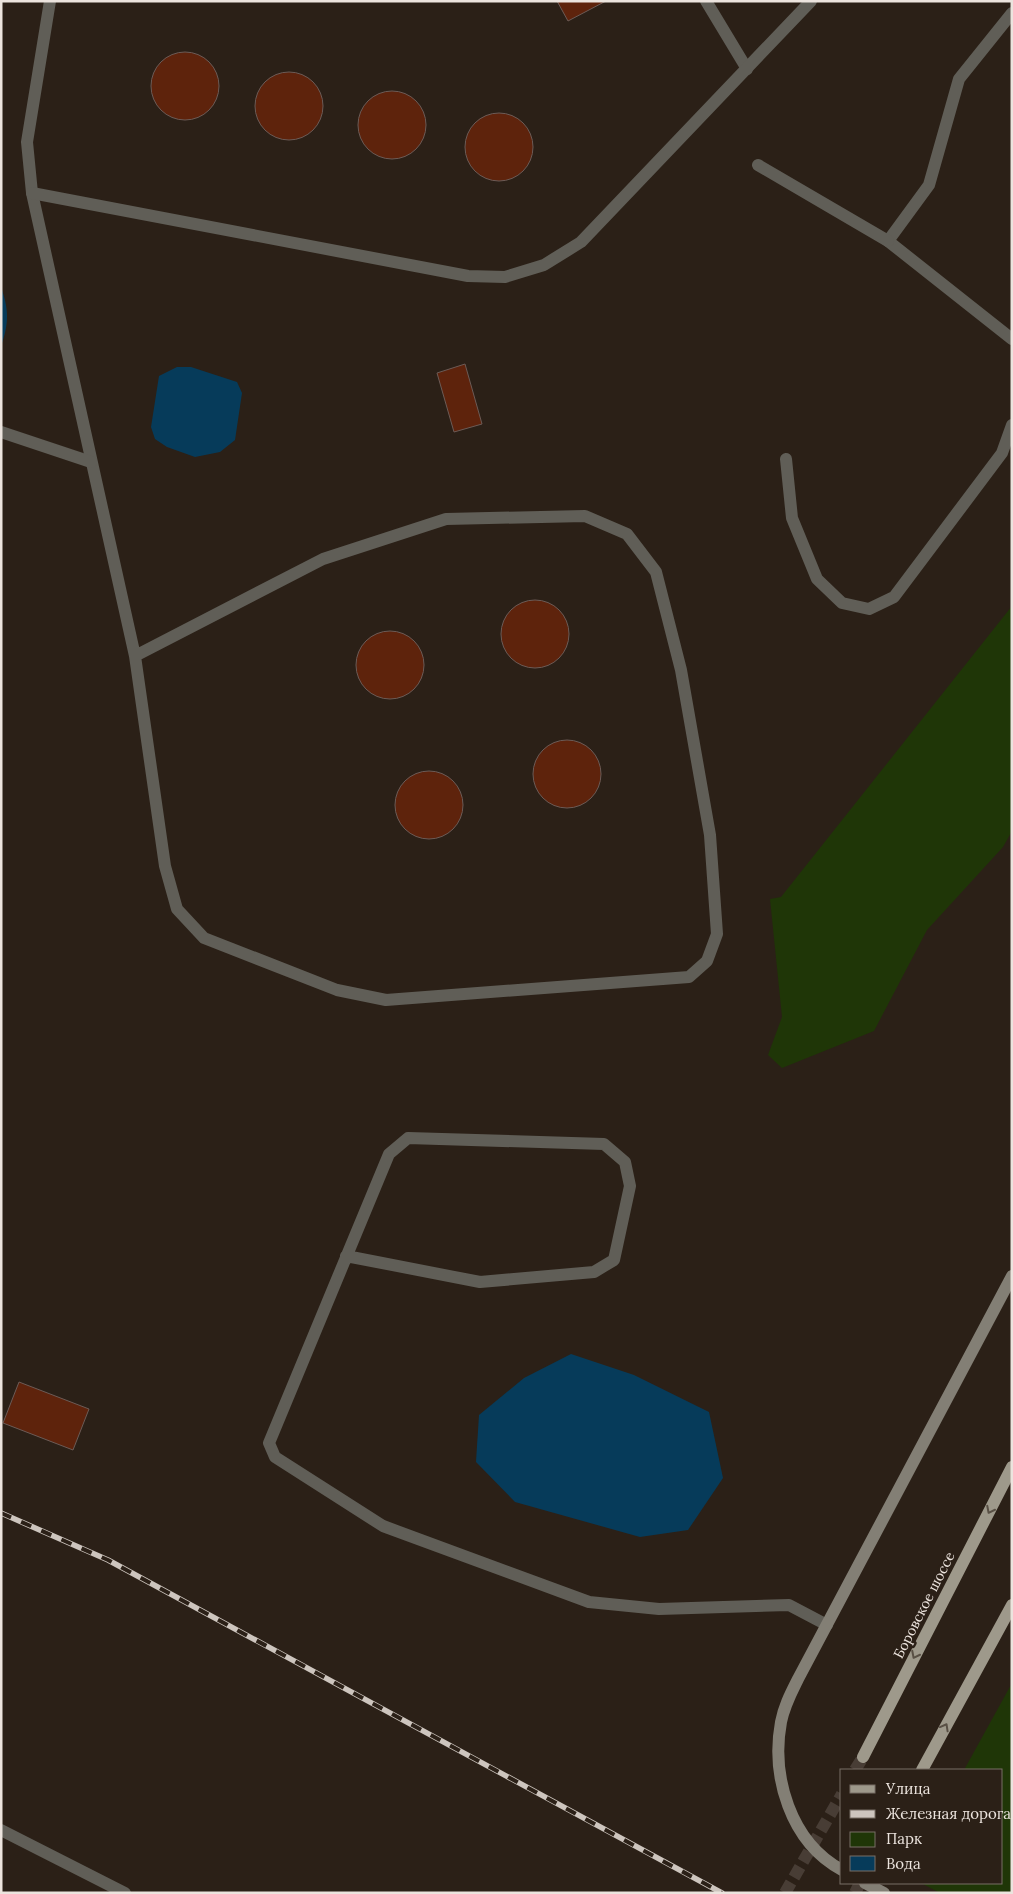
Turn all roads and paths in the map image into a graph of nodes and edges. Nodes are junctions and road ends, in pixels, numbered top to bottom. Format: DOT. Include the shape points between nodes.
graph roads {
  1 [pos="50,1"];
  2 [pos="706,1"];
  3 [pos="811,1"];
  4 [pos="1012,13"];
  5 [pos="747,69"];
  6 [pos="758,164"];
  7 [pos="32,193"];
  8 [pos="888,241"];
  9 [pos="1012,339"];
  10 [pos="1012,425"];
  11 [pos="1,432"];
  12 [pos="786,459"];
  13 [pos="91,462"];
  14 [pos="135,656"];
  15 [pos="346,1256"];
  16 [pos="1012,1276"];
  17 [pos="1012,1467"];
  18 [pos="1012,1605"];
  19 [pos="827,1625"];
  20 [pos="863,1757"];
  21 [pos="923,1769"];
  22 [pos="1,1830"];
  23 [pos="840,1868"];
  24 [pos="867,1884"];
  25 [pos="125,1893"];
  26 [pos="884,1893"];
  1 -- 7 [label="lane" via="27,142"];
  2 -- 5 [label="lane"];
  3 -- 5 [label="lane"];
  4 -- 8 [label="lane" via="959,79 929,185"];
  5 -- 7 [label="lane" via="581,242 544,265 505,277 468,276"];
  6 -- 8 [label="lane"];
  7 -- 13 [label="lane"];
  8 -- 9 [label="lane"];
  10 -- 12 [label="lane" via="1002,453 894,597 869,610 842,603 818,579 792,518"];
  11 -- 13 [label="lane"];
  13 -- 14 [label="lane"];
  14 -- 14 [label="lane" via="165,866 177,909 204,938 337,990 386,1000 689,977 708,961 717,934 710,835 681,670 656,572 627,534 585,516 446,519 323,560"];
  15 -- 15 [label="lane" via="389,1154 408,1138 604,1144 626,1162 630,1186 614,1260 594,1272 480,1282"];
  15 -- 19 [label="lane" via="269,1443 275,1457 383,1526 589,1602 659,1608 789,1606"];
  16 -- 19 [label="street"];
  17 -- 20 [label="main road, Боровское шоссе, one-way"];
  21 -- 18 [label="main road, one-way"];
  19 -- 23 [label="street" via="787,1702 781,1721 778,1760 786,1798 801,1831 818,1852"];
  22 -- 25 [label="lane"];
  24 -- 26 [label="street"];
}
